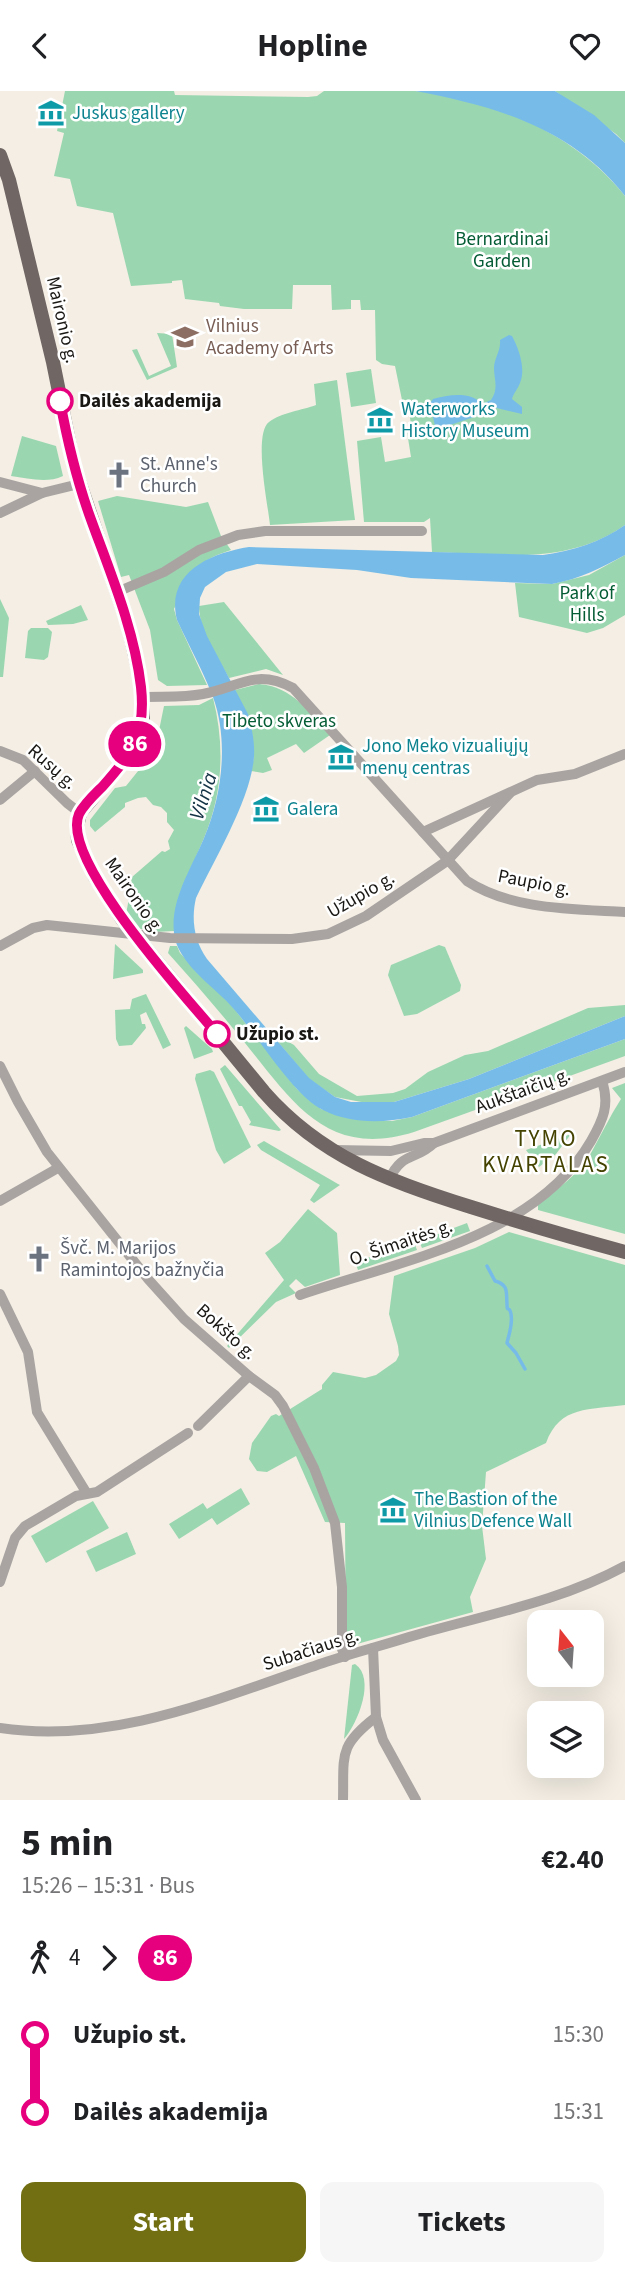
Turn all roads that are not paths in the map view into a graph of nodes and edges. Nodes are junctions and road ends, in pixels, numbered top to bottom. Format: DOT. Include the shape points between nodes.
graph roads {
  1 [pos="0,155"];
  2 [pos="3,484"];
  3 [pos="79,484"];
  4 [pos="42,493"];
  5 [pos="0,496"];
  6 [pos="0,513"];
  7 [pos="422,531"];
  8 [pos="117,592"];
  9 [pos="142,697"];
  10 [pos="0,751"];
  11 [pos="625,754"];
  12 [pos="35,771"];
  13 [pos="510,793"];
  14 [pos="0,800"];
  15 [pos="80,813"];
  16 [pos="423,832"];
  17 [pos="447,862"];
  18 [pos="625,912"];
  19 [pos="137,936"];
  20 [pos="0,946"];
  21 [pos="0,1066"];
  22 [pos="625,1072"];
  23 [pos="601,1081"];
  24 [pos="434,1143"];
  25 [pos="331,1149"];
  26 [pos="391,1151"];
  27 [pos="58,1168"];
  28 [pos="372,1173"];
  29 [pos="389,1180"];
  30 [pos="0,1201"];
  31 [pos="510,1220"];
  32 [pos="625,1252"];
  33 [pos="0,1294"];
  34 [pos="300,1295"];
  35 [pos="249,1376"];
  36 [pos="198,1426"];
  37 [pos="188,1433"];
  38 [pos="86,1492"];
  39 [pos="625,1566"];
  40 [pos="0,1582"];
  41 [pos="373,1648"];
  42 [pos="345,1657"];
  43 [pos="376,1717"];
  44 [pos="0,1728"];
  45 [pos="342,1800"];
  46 [pos="416,1800"];
  1 -- 3 [label="main road, Maironio g."];
  2 -- 4 [label="street"];
  2 -- 5 [label="street"];
  3 -- 4 [label="street"];
  3 -- 8 [label="main road, Maironio g."];
  4 -- 6 [label="street"];
  7 -- 8 [label="street" via="238,535 199,549 164,572"];
  8 -- 9 [label="main road, Maironio g."];
  9 -- 15 [label="main road, Maironio g." via="143,717 136,744"];
  9 -- 16 [label="street" via="206,694 270,678 293,688"];
  10 -- 12 [label="street, Rusų g." via="23,760"];
  11 -- 13 [label="street, Užupio g."];
  12 -- 14 [label="street"];
  12 -- 15 [label="street, Rusų g."];
  13 -- 16 [label="street, Užupio g."];
  13 -- 17 [label="street, Užupio g."];
  15 -- 19 [label="main road, Maironio g." via="77,834 82,850 113,905"];
  16 -- 17 [label="street"];
  17 -- 18 [label="street, Paupio g." via="480,889 508,899"];
  17 -- 19 [label="street, Užupio g." via="366,916 328,934 292,939"];
  19 -- 20 [label="street" via="47,925"];
  19 -- 25 [label="main road, Maironio g." via="273,1103"];
  21 -- 27 [label="street, Bokšto g."];
  22 -- 23 [label="street, Aukštaičių g."];
  23 -- 24 [label="street, Aukštaičių g."];
  23 -- 31 [label="street, O. Šimaitės g." via="605,1115 578,1161"];
  24 -- 26 [label="street, Aukštaičių g."];
  24 -- 29 [label="street, Aukštaičių g." via="399,1162"];
  25 -- 26 [label="street, Aukštaičių g."];
  25 -- 28 [label="main road, Maironio g."];
  26 -- 28 [label="street"];
  27 -- 30 [label="street"];
  27 -- 35 [label="street, Bokšto g." via="174,1309"];
  28 -- 29 [label="main road, Maironio g."];
  29 -- 31 [label="main road, Maironio g."];
  31 -- 32 [label="main road, Maironio g."];
  31 -- 34 [label="street, O. Šimaitės g." via="474,1237"];
  33 -- 38 [label="street" via="27,1347 37,1412"];
  35 -- 36 [label="street"];
  35 -- 42 [label="street, Bokšto g." via="283,1406 333,1515"];
  37 -- 38 [label="street" via="96,1492"];
  38 -- 40 [label="street" via="25,1526 15,1538"];
  39 -- 41 [label="street, Subačiaus g." via="551,1599"];
  41 -- 42 [label="street, Subačiaus g."];
  41 -- 43 [label="street"];
  42 -- 44 [label="street, Subačiaus g." via="230,1697 128,1724 34,1731"];
  43 -- 45 [label="street" via="361,1727 347,1746"];
  43 -- 46 [label="street" via="383,1740"];
}
